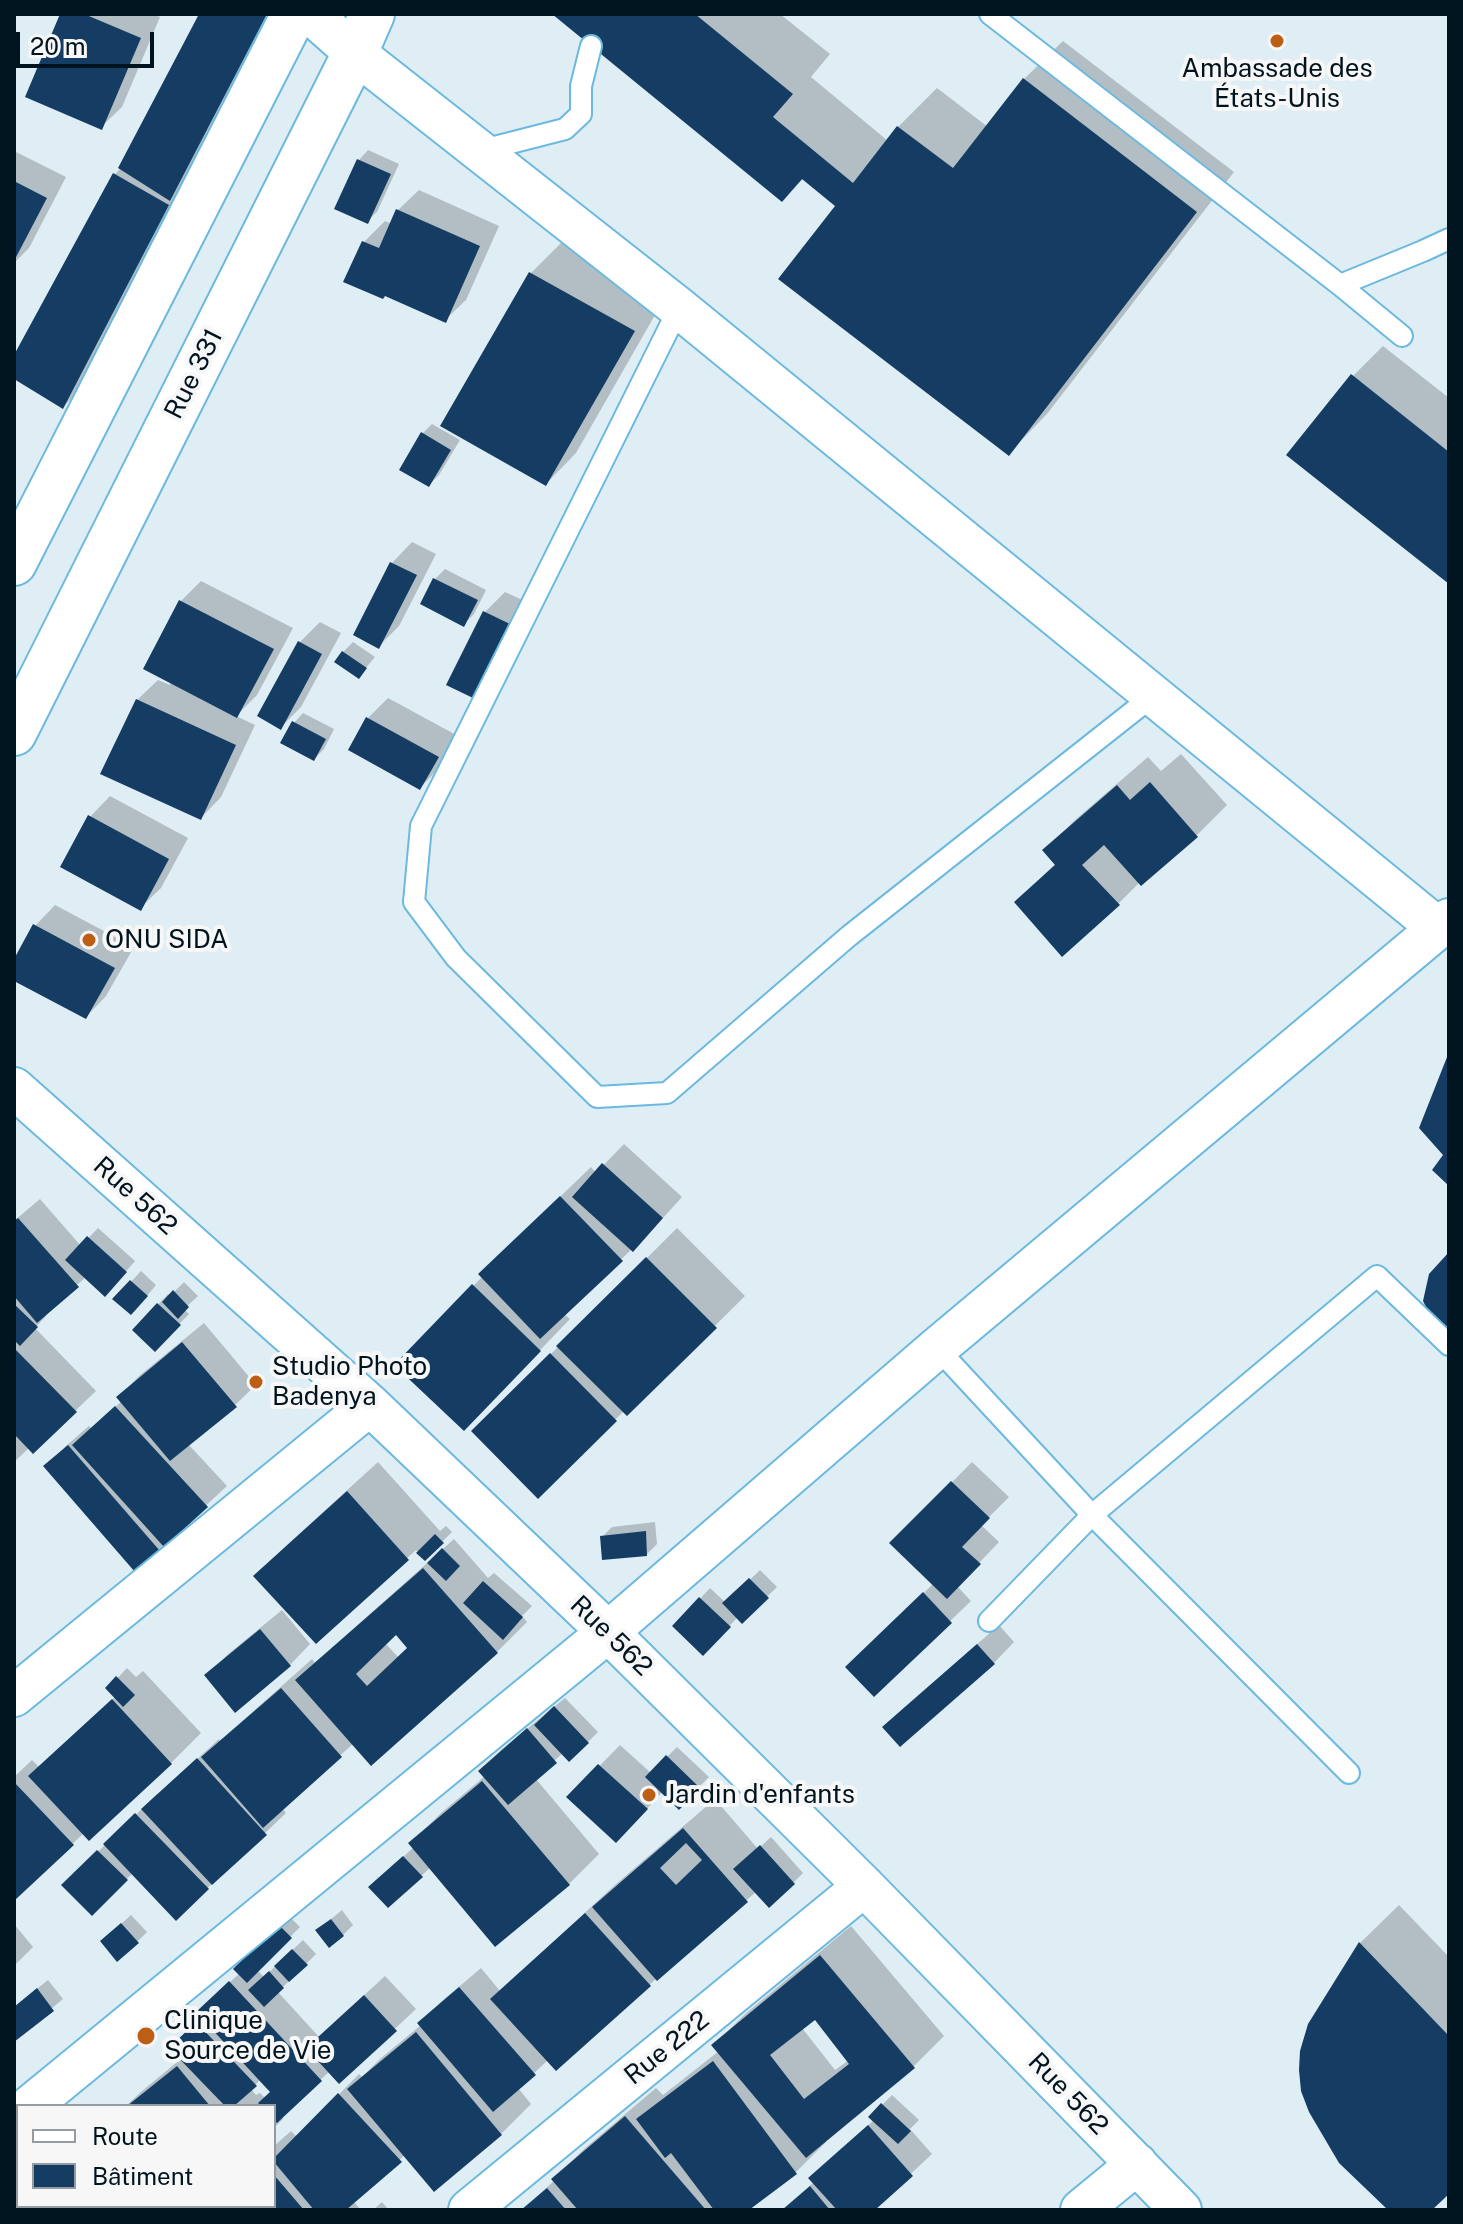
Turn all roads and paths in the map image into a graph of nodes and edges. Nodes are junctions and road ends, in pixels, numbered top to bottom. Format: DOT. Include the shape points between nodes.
graph roads {
  1 [pos="294,14"];
  2 [pos="311,14"];
  3 [pos="990,14"];
  4 [pos="363,33"];
  5 [pos="591,46"];
  6 [pos="479,151"];
  7 [pos="1449,239"];
  8 [pos="1340,285"];
  9 [pos="679,308"];
  10 [pos="1402,336"];
  11 [pos="14,563"];
  12 [pos="1154,695"];
  13 [pos="14,733"];
  14 [pos="1444,924"];
  15 [pos="14,1088"];
  16 [pos="1449,1345"];
  17 [pos="937,1348"];
  18 [pos="370,1405"];
  19 [pos="1092,1515"];
  20 [pos="989,1621"];
  21 [pos="608,1632"];
  22 [pos="14,1696"];
  23 [pos="1349,1773"];
  24 [pos="864,1886"];
  25 [pos="32,2104"];
  26 [pos="1137,2164"];
  27 [pos="469,2210"];
  28 [pos="1081,2210"];
  29 [pos="1181,2210"];
  1 -- 11 [label="street"];
  2 -- 4 [label="street"];
  3 -- 8 [label="lane"];
  4 -- 6 [label="street"];
  4 -- 13 [label="street, Rue 331"];
  5 -- 6 [label="lane" via="581,86 581,114 565,129"];
  6 -- 9 [label="street"];
  7 -- 8 [label="lane"];
  8 -- 10 [label="lane"];
  9 -- 12 [label="street"];
  9 -- 12 [label="lane" via="421,826 414,902 456,958 597,1097 667,1093 849,936"];
  12 -- 14 [label="street"];
  14 -- 17 [label="street"];
  15 -- 18 [label="street, Rue 562"];
  16 -- 19 [label="lane" via="1377,1276"];
  17 -- 19 [label="lane"];
  17 -- 21 [label="street"];
  18 -- 21 [label="street, Rue 562"];
  18 -- 22 [label="street"];
  19 -- 20 [label="lane"];
  19 -- 23 [label="lane"];
  21 -- 24 [label="street, Rue 562"];
  21 -- 25 [label="street"];
  24 -- 26 [label="street, Rue 562"];
  24 -- 27 [label="street, Rue 222"];
  26 -- 28 [label="street"];
  26 -- 29 [label="street, Rue 562"];
}
